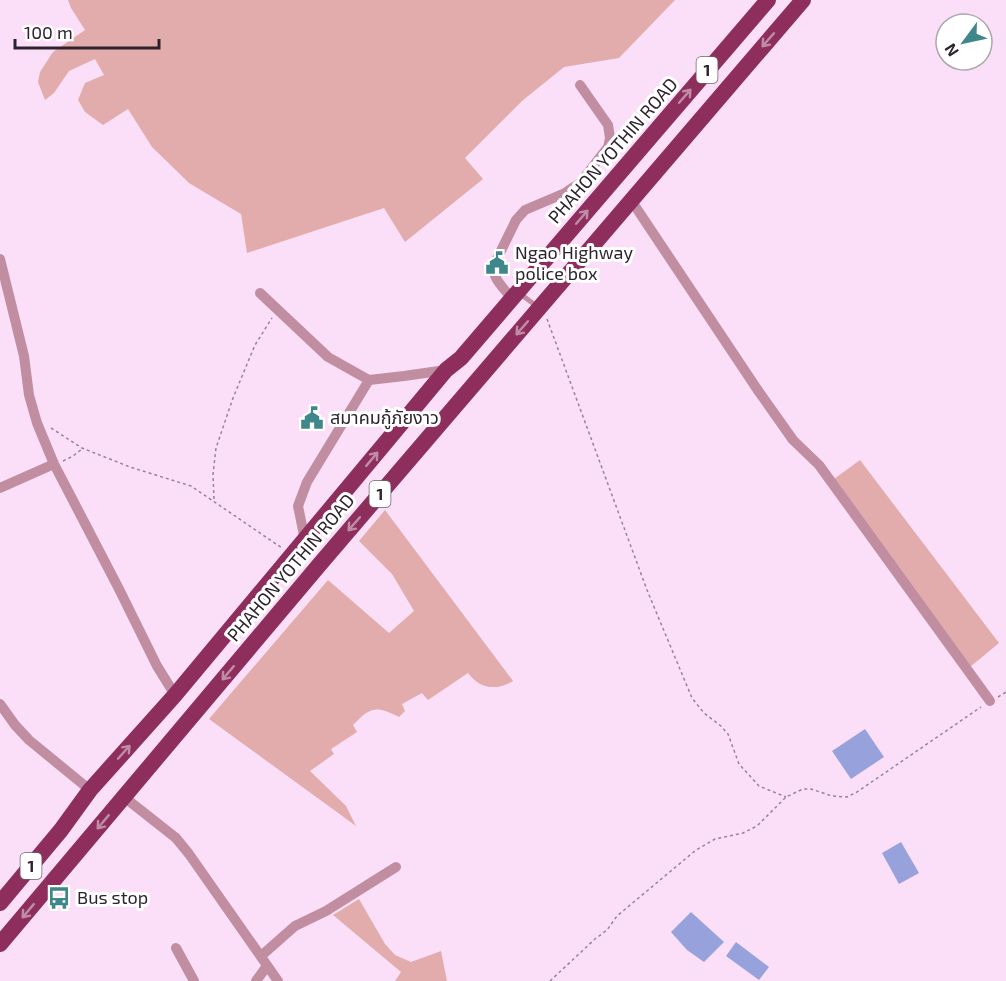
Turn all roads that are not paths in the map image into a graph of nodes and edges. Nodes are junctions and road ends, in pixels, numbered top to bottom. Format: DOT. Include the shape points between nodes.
graph roads {
  1 [pos="768,0"];
  2 [pos="803,0"];
  3 [pos="580,85"];
  4 [pos="631,200"];
  5 [pos="0,259"];
  6 [pos="260,293"];
  7 [pos="515,296"];
  8 [pos="540,306"];
  9 [pos="446,370"];
  10 [pos="369,380"];
  11 [pos="54,464"];
  12 [pos="0,488"];
  13 [pos="305,540"];
  14 [pos="174,695"];
  15 [pos="990,701"];
  16 [pos="0,704"];
  17 [pos="90,790"];
  18 [pos="124,797"];
  19 [pos="396,867"];
  20 [pos="0,903"];
  21 [pos="0,944"];
  22 [pos="176,948"];
  23 [pos="264,961"];
  24 [pos="194,981"];
  25 [pos="255,981"];
  26 [pos="278,981"];
  7 -- 1 [label="highway, PHAHON YOTHIN ROAD / 1, one-way"];
  2 -- 4 [label="highway, PHAHON YOTHIN ROAD / 1, one-way"];
  3 -- 7 [label="street" via="608,125 608,147 580,183 525,210 516,220 492,271"];
  4 -- 8 [label="highway, PHAHON YOTHIN ROAD / 1"];
  4 -- 15 [label="street" via="757,389 794,440 819,465"];
  5 -- 11 [label="street" via="24,356 29,395"];
  6 -- 10 [label="street" via="328,357"];
  7 -- 8 [label="lane"];
  7 -- 9 [label="highway, PHAHON YOTHIN ROAD / 1"];
  8 -- 18 [label="highway, PHAHON YOTHIN ROAD / 1, one-way"];
  9 -- 10 [label="street"];
  13 -- 9 [label="highway, PHAHON YOTHIN ROAD / 1, one-way"];
  10 -- 13 [label="street" via="307,482 298,506"];
  11 -- 12 [label="street"];
  11 -- 14 [label="street"];
  13 -- 14 [label="highway, PHAHON YOTHIN ROAD / 1"];
  17 -- 14 [label="highway, PHAHON YOTHIN ROAD / 1, one-way"];
  16 -- 17 [label="street" via="22,733"];
  17 -- 20 [label="highway, PHAHON YOTHIN ROAD / 1"];
  18 -- 21 [label="highway, PHAHON YOTHIN ROAD / 1, one-way"];
  18 -- 23 [label="street" via="176,838"];
  19 -- 23 [label="street" via="295,926"];
  22 -- 24 [label="street"];
  23 -- 25 [label="street"];
  23 -- 26 [label="street"];
}
